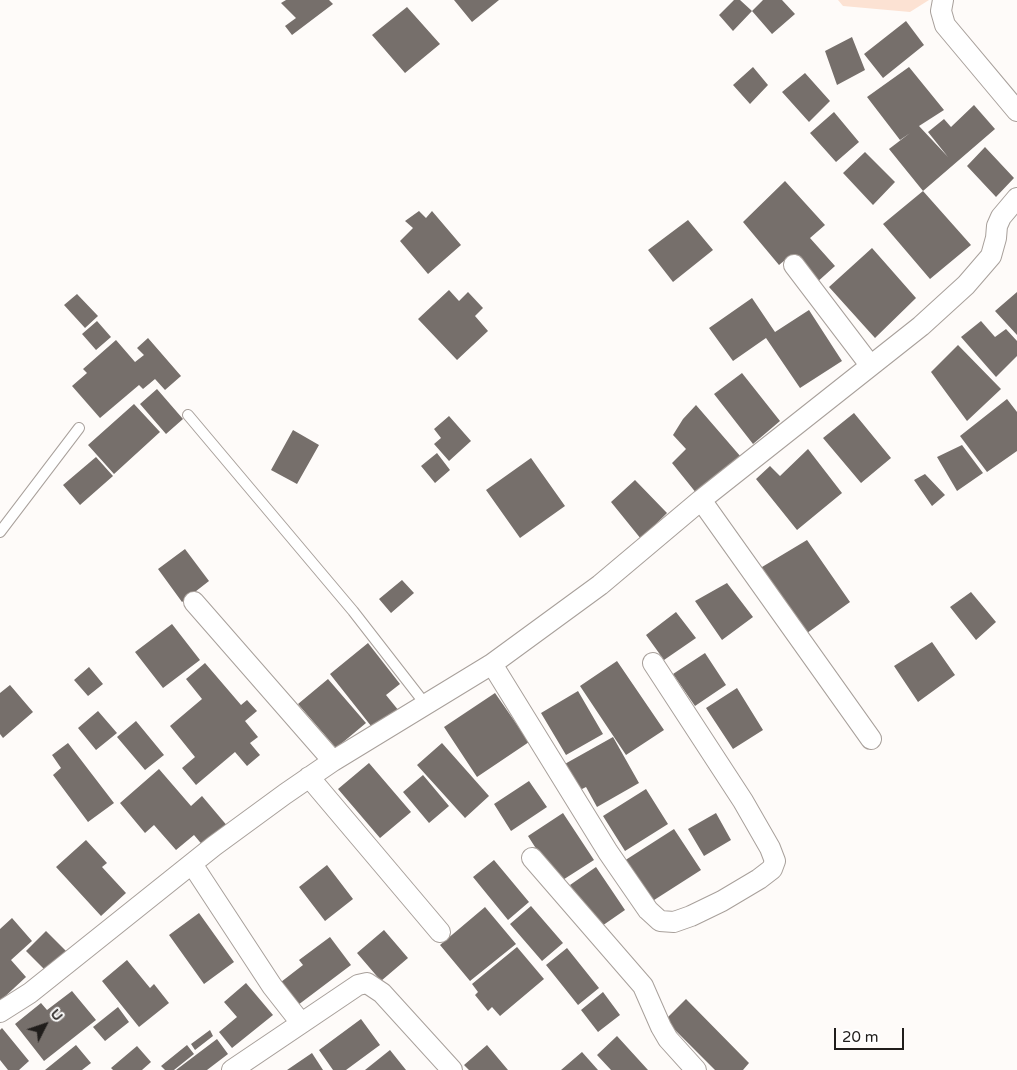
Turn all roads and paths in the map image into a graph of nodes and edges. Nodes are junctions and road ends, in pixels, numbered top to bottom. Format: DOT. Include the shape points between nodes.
graph roads {
  1 [pos="943,0"];
  2 [pos="1017,111"];
  3 [pos="1017,198"];
  4 [pos="794,265"];
  5 [pos="870,365"];
  6 [pos="188,415"];
  7 [pos="79,428"];
  8 [pos="701,500"];
  9 [pos="0,532"];
  10 [pos="194,602"];
  11 [pos="653,663"];
  12 [pos="492,664"];
  13 [pos="426,705"];
  14 [pos="871,740"];
  15 [pos="334,761"];
  16 [pos="309,777"];
  17 [pos="532,858"];
  18 [pos="192,864"];
  19 [pos="440,932"];
  20 [pos="0,1012"];
  21 [pos="300,1024"];
  22 [pos="232,1070"];
  23 [pos="452,1070"];
  24 [pos="696,1070"];
  1 -- 2 [label="street" via="941,11 945,25"];
  3 -- 5 [label="street" via="1001,217 991,256 980,270 921,326"];
  4 -- 5 [label="street"];
  5 -- 8 [label="street"];
  6 -- 13 [label="lane" via="353,611"];
  7 -- 9 [label="lane"];
  8 -- 12 [label="street" via="600,585"];
  8 -- 14 [label="street"];
  10 -- 15 [label="street"];
  11 -- 12 [label="street" via="743,801 775,861 772,869 759,879 722,901 674,922 660,920 648,910 608,852"];
  12 -- 13 [label="street"];
  13 -- 15 [label="street"];
  15 -- 16 [label="street"];
  16 -- 18 [label="street"];
  16 -- 19 [label="street"];
  17 -- 24 [label="street" via="643,986 668,1039"];
  18 -- 20 [label="street" via="30,993"];
  18 -- 21 [label="street"];
  21 -- 22 [label="street"];
  21 -- 23 [label="street" via="358,985 367,983 382,993"];
}
